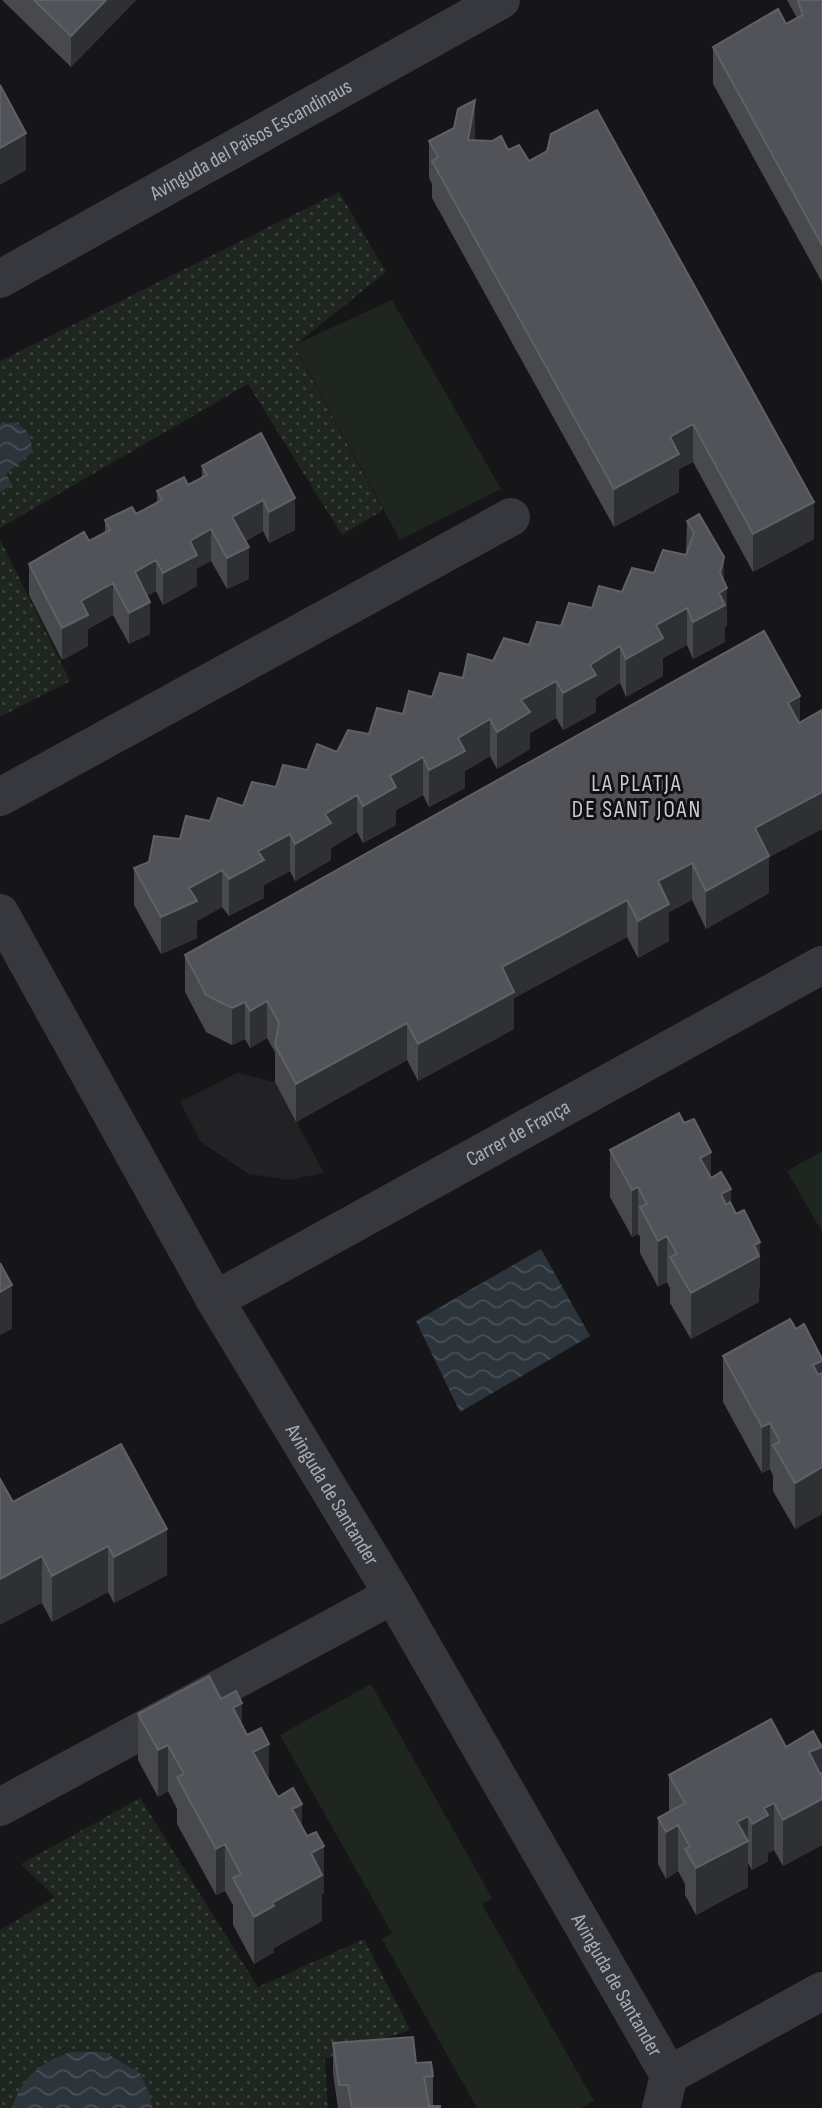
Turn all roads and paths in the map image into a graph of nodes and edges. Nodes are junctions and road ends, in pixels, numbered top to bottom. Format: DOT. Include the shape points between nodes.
graph roads {
  1 [pos="501,0"];
  2 [pos="0,279"];
  3 [pos="511,517"];
  4 [pos="0,797"];
  5 [pos="0,913"];
  6 [pos="822,965"];
  7 [pos="215,1300"];
  8 [pos="393,1595"];
  9 [pos="0,1807"];
  10 [pos="822,1992"];
  11 [pos="665,2092"];
  1 -- 2 [label="street, Avinguda del Països Escandinaus"];
  3 -- 4 [label="street"];
  5 -- 7 [label="street, Avinguda de Santander"];
  6 -- 7 [label="street, Carrer de França"];
  7 -- 8 [label="street, Avinguda de Santander"];
  8 -- 9 [label="street"];
  8 -- 11 [label="street, Avinguda de Santander"];
  10 -- 11 [label="street"];
}
